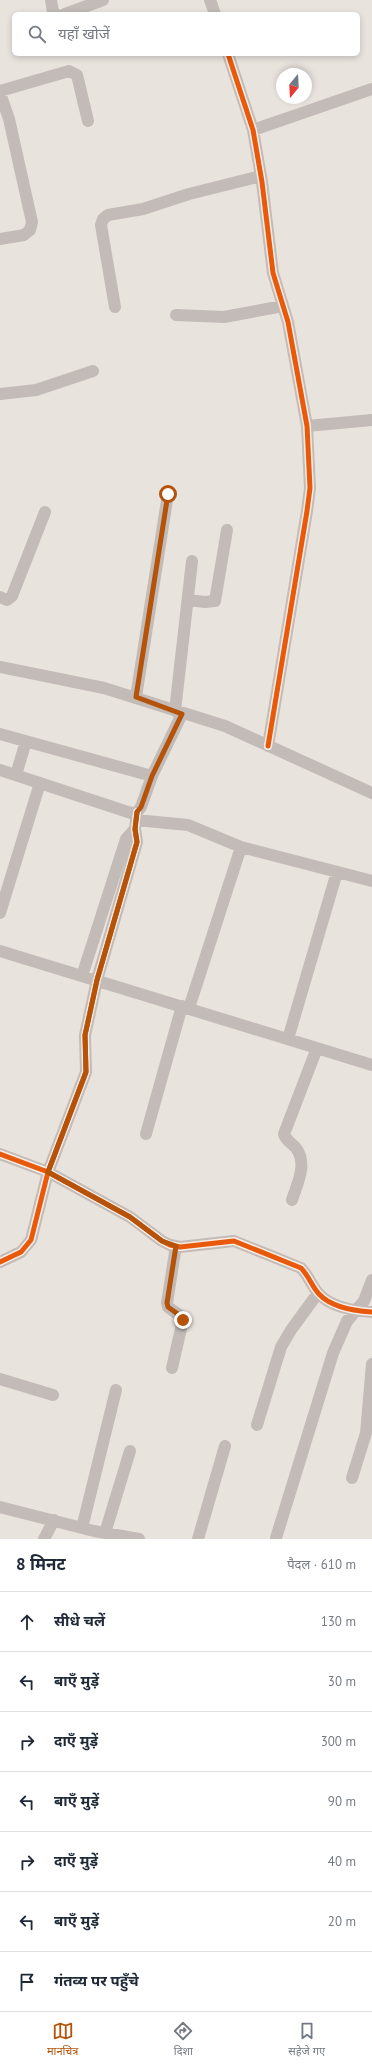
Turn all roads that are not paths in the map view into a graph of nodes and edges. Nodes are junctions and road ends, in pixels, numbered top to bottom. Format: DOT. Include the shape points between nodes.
graph roads {
  1 [pos="51,0"];
  2 [pos="103,0"];
  3 [pos="210,0"];
  4 [pos="53,12"];
  5 [pos="70,12"];
  6 [pos="214,12"];
  7 [pos="229,56"];
  8 [pos="372,89"];
  9 [pos="0,92"];
  10 [pos="88,122"];
  11 [pos="252,130"];
  12 [pos="261,176"];
  13 [pos="0,239"];
  14 [pos="283,306"];
  15 [pos="115,307"];
  16 [pos="176,315"];
  17 [pos="93,372"];
  18 [pos="0,394"];
  19 [pos="372,420"];
  20 [pos="308,426"];
  21 [pos="168,494"];
  22 [pos="45,512"];
  23 [pos="226,530"];
  24 [pos="192,561"];
  25 [pos="0,597"];
  26 [pos="188,600"];
  27 [pos="0,667"];
  28 [pos="136,697"];
  29 [pos="179,712"];
  30 [pos="0,734"];
  31 [pos="268,746"];
  32 [pos="21,758"];
  33 [pos="0,770"];
  34 [pos="152,776"];
  35 [pos="40,783"];
  36 [pos="372,793"];
  37 [pos="136,821"];
  38 [pos="241,847"];
  39 [pos="338,872"];
  40 [pos="372,881"];
  41 [pos="0,913"];
  42 [pos="0,951"];
  43 [pos="82,976"];
  44 [pos="97,980"];
  45 [pos="186,1007"];
  46 [pos="288,1039"];
  47 [pos="317,1048"];
  48 [pos="372,1065"];
  49 [pos="146,1134"];
  50 [pos="0,1154"];
  51 [pos="48,1172"];
  52 [pos="292,1200"];
  53 [pos="176,1246"];
  54 [pos="0,1262"];
  55 [pos="372,1280"];
  56 [pos="318,1293"];
  57 [pos="357,1311"];
  58 [pos="372,1312"];
  59 [pos="372,1364"];
  60 [pos="172,1368"];
  61 [pos="0,1379"];
  62 [pos="116,1390"];
  63 [pos="52,1395"];
  64 [pos="257,1425"];
  65 [pos="225,1446"];
  66 [pos="130,1451"];
  67 [pos="352,1478"];
  68 [pos="0,1507"];
  69 [pos="54,1520"];
  70 [pos="82,1528"];
  71 [pos="105,1533"];
  72 [pos="132,1538"];
  73 [pos="276,1538"];
  74 [pos="44,1539"];
  75 [pos="198,1539"];
  1 -- 4 [label="street"];
  2 -- 5 [label="street"];
  3 -- 6 [label="street"];
  7 -- 11 [label="street"];
  8 -- 11 [label="street"];
  9 -- 10 [label="street" via="69,71 73,72 77,75"];
  9 -- 13 [label="street" via="9,119 32,222 30,230 24,234"];
  11 -- 12 [label="street"];
  12 -- 14 [label="street" via="273,273"];
  12 -- 15 [label="street" via="189,194 143,209 108,215 103,219 101,225"];
  14 -- 16 [label="street" via="224,317"];
  14 -- 20 [label="street"];
  17 -- 18 [label="street" via="36,390"];
  19 -- 20 [label="street"];
  20 -- 31 [label="street" via="310,488"];
  21 -- 28 [label="street"];
  22 -- 25 [label="street" via="12,596 7,600"];
  23 -- 26 [label="street" via="215,601"];
  24 -- 26 [label="street"];
  26 -- 29 [label="street"];
  27 -- 28 [label="street"];
  28 -- 29 [label="street"];
  29 -- 31 [label="street" via="225,726"];
  29 -- 34 [label="street"];
  30 -- 32 [label="street"];
  31 -- 36 [label="street"];
  32 -- 33 [label="street"];
  32 -- 34 [label="street"];
  32 -- 35 [label="street"];
  34 -- 37 [label="street"];
  35 -- 37 [label="street" via="131,813"];
  35 -- 41 [label="street"];
  37 -- 38 [label="street" via="188,825"];
  37 -- 43 [label="street" via="126,838"];
  37 -- 44 [label="street" via="137,842"];
  38 -- 39 [label="street"];
  38 -- 45 [label="street"];
  39 -- 40 [label="street"];
  39 -- 46 [label="street"];
  42 -- 43 [label="street"];
  43 -- 44 [label="street"];
  44 -- 45 [label="street"];
  44 -- 51 [label="street" via="85,1035 86,1072"];
  45 -- 46 [label="street"];
  45 -- 49 [label="street"];
  46 -- 47 [label="street"];
  47 -- 48 [label="street"];
  47 -- 52 [label="street" via="284,1134 302,1158"];
  50 -- 51 [label="street"];
  51 -- 53 [label="street" via="130,1217 162,1241"];
  51 -- 54 [label="street" via="31,1240 21,1252"];
  53 -- 56 [label="street" via="228,1241 241,1244 301,1268"];
  53 -- 60 [label="street" via="167,1303 168,1307 183,1320"];
  55 -- 57 [label="street"];
  56 -- 57 [label="street" via="326,1300"];
  56 -- 64 [label="street" via="281,1348"];
  57 -- 58 [label="street"];
  57 -- 73 [label="street" via="347,1321 333,1353"];
  59 -- 67 [label="street" via="366,1433"];
  61 -- 63 [label="street"];
  62 -- 70 [label="street"];
  65 -- 75 [label="street"];
  66 -- 71 [label="street"];
  68 -- 69 [label="street"];
  69 -- 70 [label="street"];
  69 -- 74 [label="street"];
  70 -- 71 [label="street"];
  71 -- 72 [label="street"];
}
